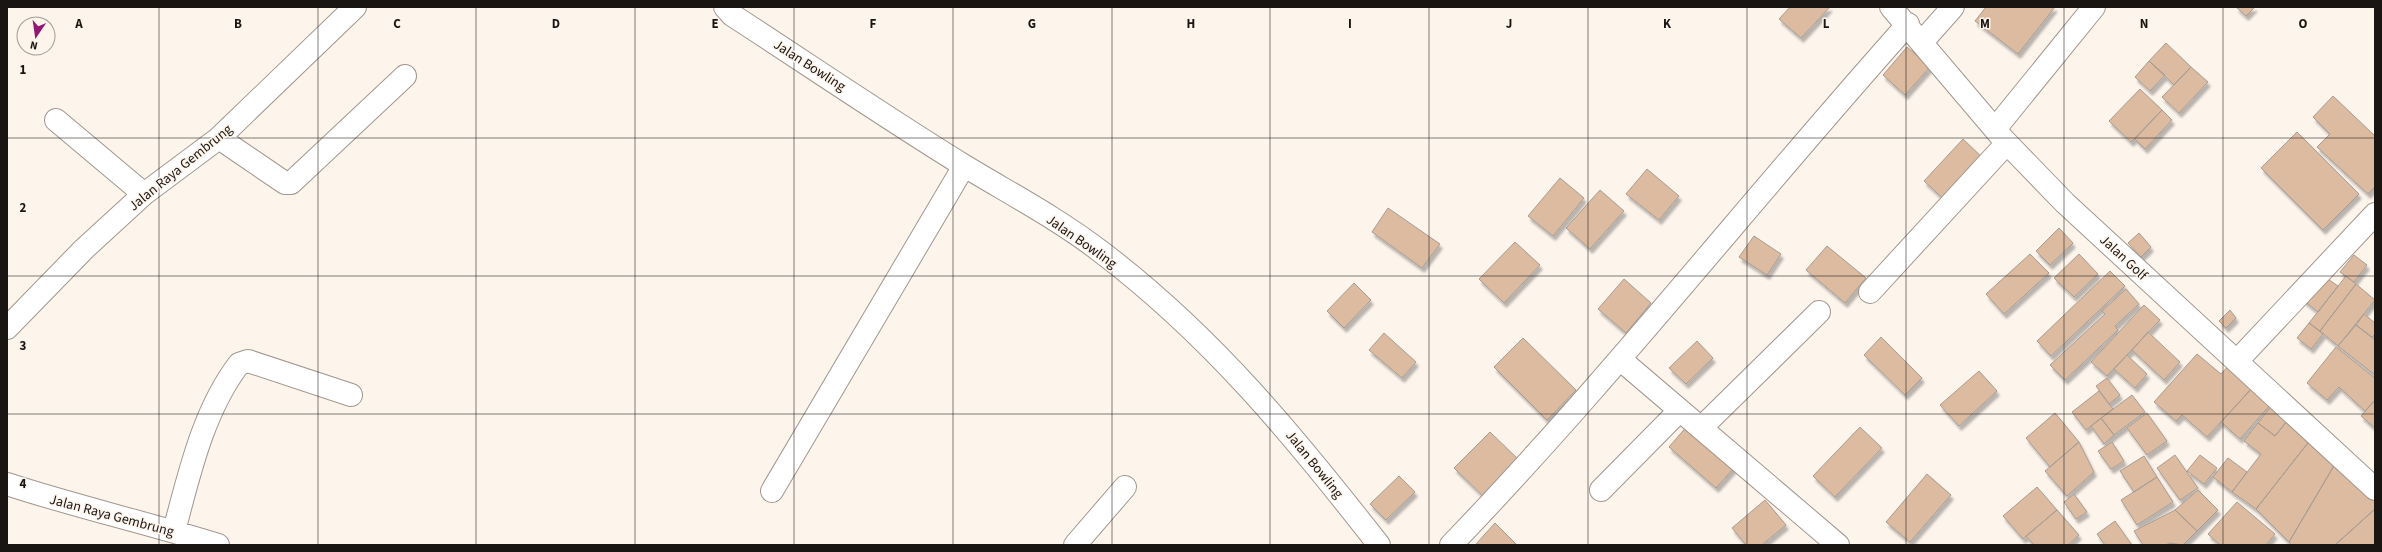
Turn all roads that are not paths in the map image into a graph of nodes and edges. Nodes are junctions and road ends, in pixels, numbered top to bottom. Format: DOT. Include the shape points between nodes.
graph roads {
  1 [pos="355,7"];
  2 [pos="725,7"];
  3 [pos="1891,7"];
  4 [pos="1953,7"];
  5 [pos="2094,7"];
  6 [pos="1908,24"];
  7 [pos="1922,42"];
  8 [pos="405,76"];
  9 [pos="56,120"];
  10 [pos="2001,136"];
  11 [pos="219,138"];
  12 [pos="964,166"];
  13 [pos="144,194"];
  14 [pos="2375,214"];
  15 [pos="1870,292"];
  16 [pos="1819,312"];
  17 [pos="7,328"];
  18 [pos="1621,360"];
  19 [pos="2237,361"];
  20 [pos="351,395"];
  21 [pos="1679,411"];
  22 [pos="1701,428"];
  23 [pos="7,484"];
  24 [pos="1125,487"];
  25 [pos="2375,488"];
  26 [pos="1601,490"];
  27 [pos="772,492"];
  28 [pos="174,531"];
  29 [pos="218,545"];
  30 [pos="1075,545"];
  31 [pos="1379,545"];
  32 [pos="1451,545"];
  33 [pos="1838,545"];
  1 -- 11 [label="street, Jalan Raya Gembrung"];
  2 -- 12 [label="street, Jalan Bowling" via="732,15"];
  3 -- 6 [label="street, Jalan Golf"];
  4 -- 7 [label="street"];
  5 -- 10 [label="street"];
  6 -- 7 [label="street, Jalan Golf"];
  6 -- 18 [label="street" via="1798,148"];
  7 -- 10 [label="street, Jalan Golf"];
  8 -- 11 [label="street" via="291,183 285,183"];
  9 -- 13 [label="street"];
  10 -- 15 [label="street"];
  10 -- 19 [label="street, Jalan Golf" via="2065,203"];
  11 -- 13 [label="street, Jalan Raya Gembrung"];
  12 -- 27 [label="street"];
  12 -- 31 [label="street, Jalan Bowling" via="1023,200 1099,250 1161,302 1233,370 1307,453"];
  13 -- 17 [label="street, Jalan Raya Gembrung" via="84,249"];
  14 -- 19 [label="street"];
  16 -- 22 [label="street"];
  18 -- 21 [label="street"];
  18 -- 32 [label="street" via="1527,466"];
  19 -- 25 [label="street, Jalan Golf"];
  20 -- 28 [label="street" via="248,362 239,364 218,400 202,438"];
  21 -- 22 [label="street"];
  21 -- 26 [label="street"];
  22 -- 33 [label="street"];
  23 -- 28 [label="street, Jalan Raya Gembrung" via="64,503"];
  24 -- 30 [label="street"];
  28 -- 29 [label="street, Jalan Raya Gembrung"];
}
